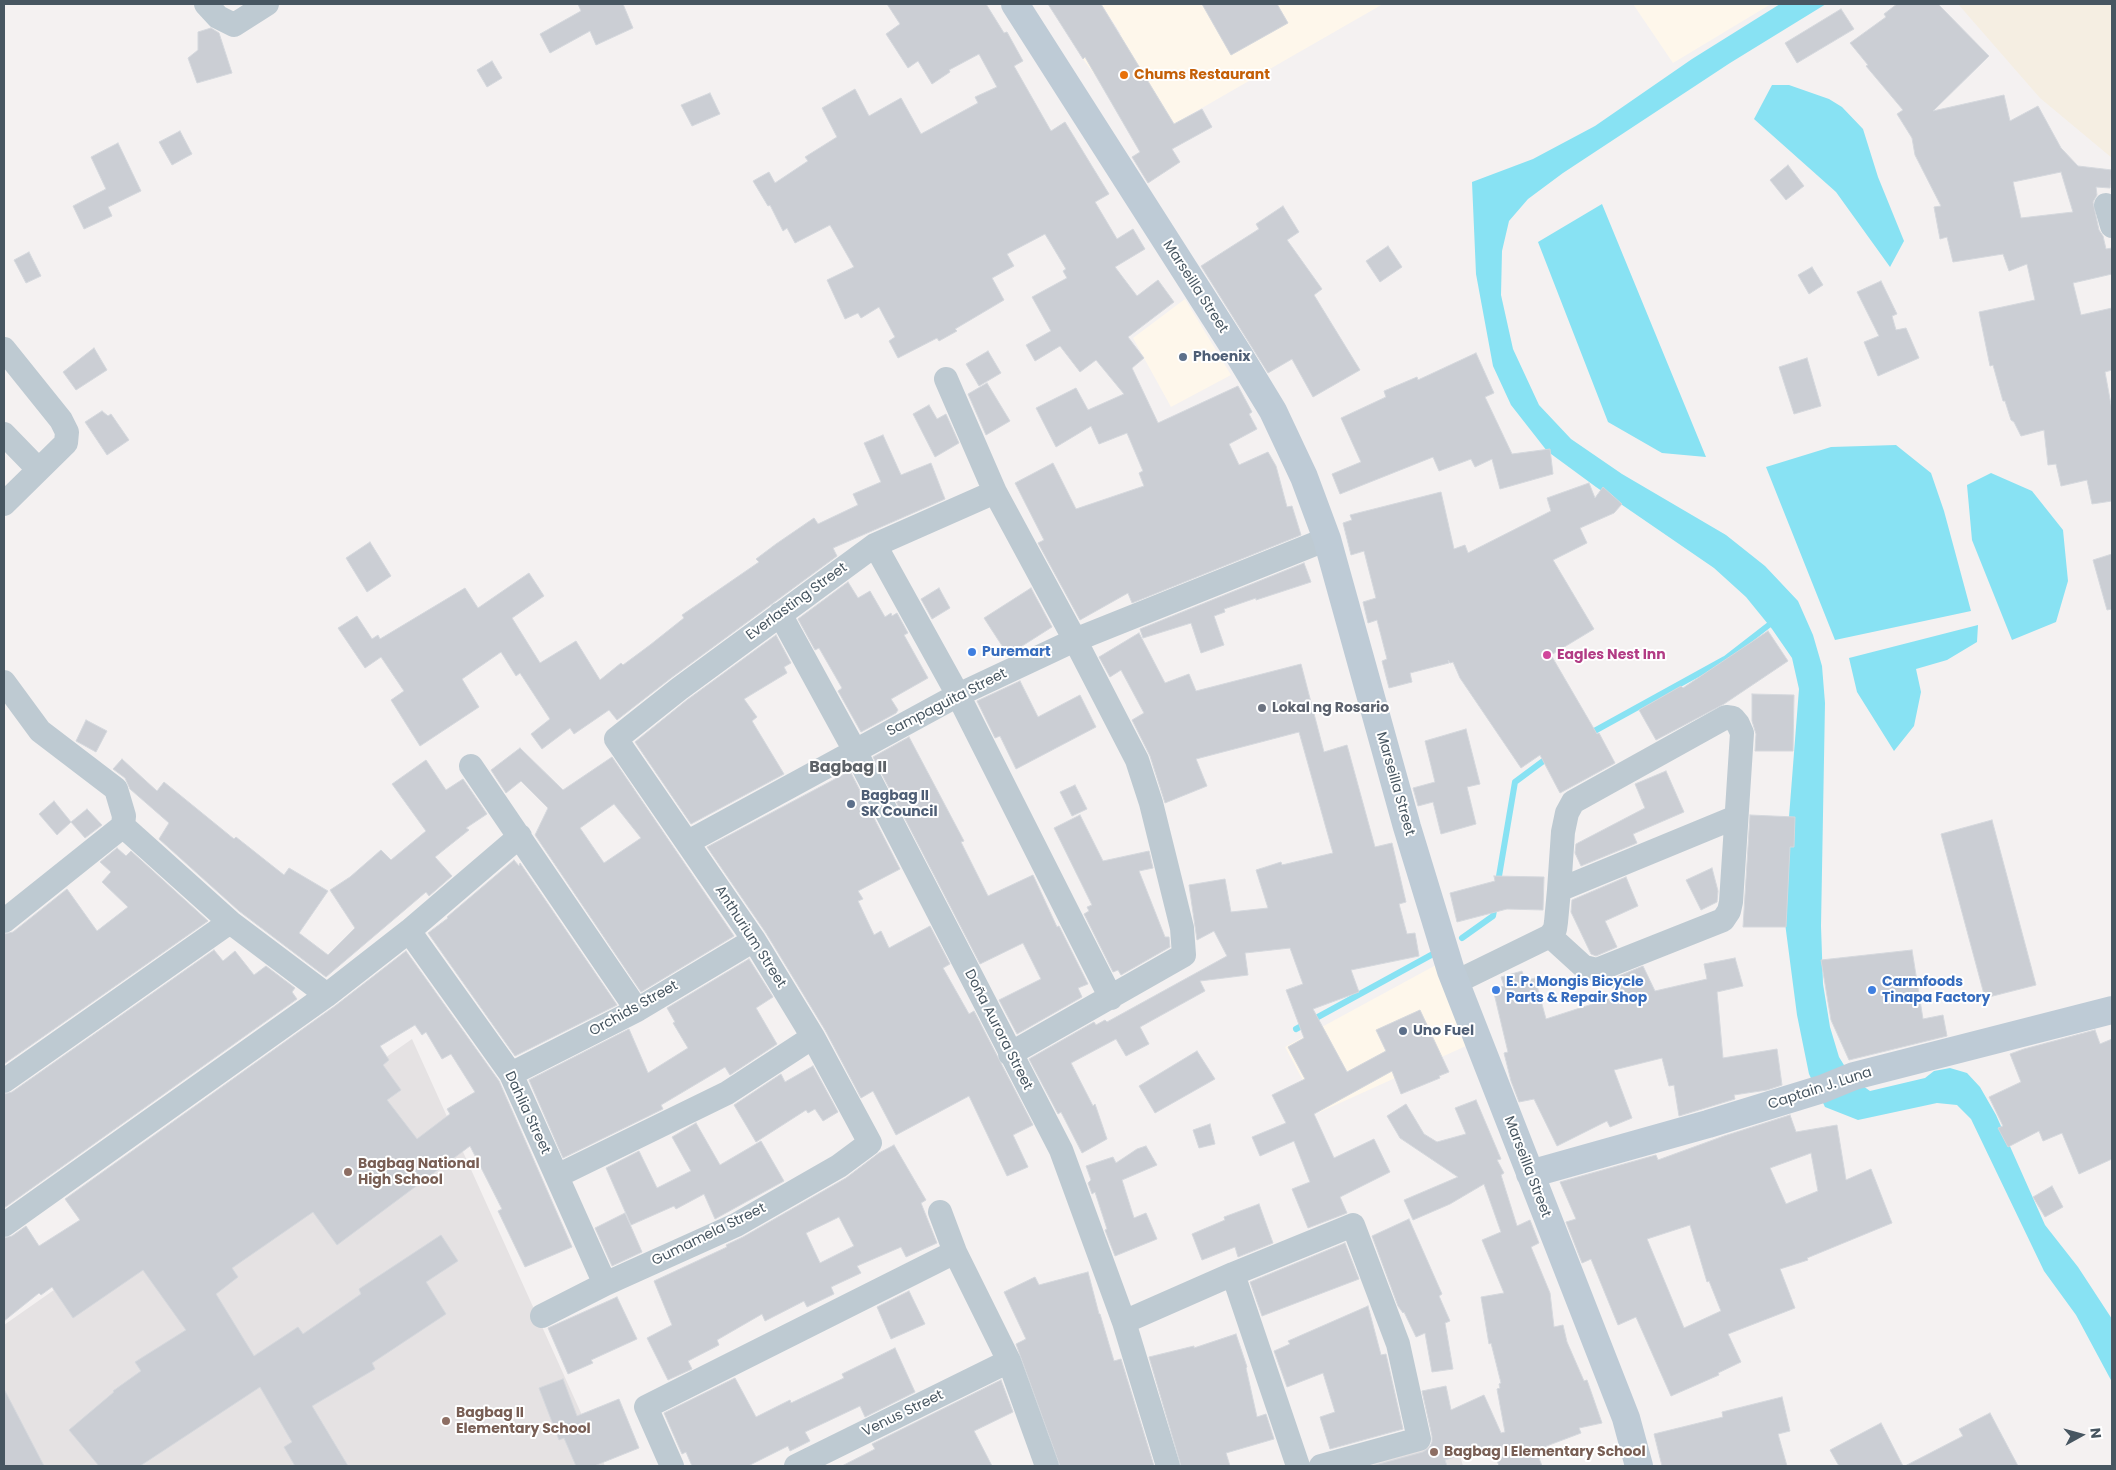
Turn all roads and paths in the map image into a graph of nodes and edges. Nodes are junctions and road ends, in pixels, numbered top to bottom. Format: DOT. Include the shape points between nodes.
graph roads {
  1 [pos="206,4"];
  2 [pos="267,4"];
  3 [pos="1015,4"];
  4 [pos="4,350"];
  5 [pos="946,379"];
  6 [pos="4,434"];
  7 [pos="38,469"];
  8 [pos="995,492"];
  9 [pos="4,504"];
  10 [pos="1327,539"];
  11 [pos="876,545"];
  12 [pos="780,614"];
  13 [pos="1075,640"];
  14 [pos="4,682"];
  15 [pos="958,695"];
  16 [pos="616,739"];
  17 [pos="855,751"];
  18 [pos="471,766"];
  19 [pos="1736,817"];
  20 [pos="123,826"];
  21 [pos="520,836"];
  22 [pos="688,842"];
  23 [pos="1559,890"];
  24 [pos="4,921"];
  25 [pos="230,922"];
  26 [pos="409,931"];
  27 [pos="1550,936"];
  28 [pos="754,940"];
  29 [pos="1456,982"];
  30 [pos="328,995"];
  31 [pos="1111,998"];
  32 [pos="637,1010"];
  33 [pos="2112,1010"];
  34 [pos="813,1037"];
  35 [pos="1010,1054"];
  36 [pos="511,1074"];
  37 [pos="4,1081"];
  38 [pos="870,1143"];
  39 [pos="1530,1174"];
  40 [pos="557,1176"];
  41 [pos="940,1212"];
  42 [pos="4,1225"];
  43 [pos="955,1252"];
  44 [pos="1233,1274"];
  45 [pos="605,1284"];
  46 [pos="542,1316"];
  47 [pos="1124,1322"];
  48 [pos="1010,1361"];
  49 [pos="672,1466"];
  50 [pos="796,1466"];
  51 [pos="1047,1466"];
  52 [pos="1168,1466"];
  53 [pos="1298,1466"];
  54 [pos="1321,1466"];
  55 [pos="1639,1466"];
  1 -- 2 [label="street" via="218,17 234,25"];
  3 -- 10 [label="main road, Marseilla Street" via="1273,411 1304,477"];
  4 -- 7 [label="street" via="61,420 67,432 66,443"];
  5 -- 8 [label="street"];
  6 -- 7 [label="street"];
  7 -- 9 [label="street"];
  8 -- 11 [label="street, Everlasting Street"];
  8 -- 13 [label="street"];
  10 -- 13 [label="street, Sampaguita Street"];
  10 -- 29 [label="main road, Marseilla Street" via="1407,827"];
  11 -- 12 [label="street, Everlasting Street"];
  11 -- 15 [label="street"];
  12 -- 16 [label="street, Everlasting Street"];
  12 -- 17 [label="street, Doña Aurora Street"];
  13 -- 15 [label="street, Sampaguita Street"];
  13 -- 31 [label="street" via="1137,760 1182,928 1184,955"];
  14 -- 20 [label="street" via="40,731 116,789 124,816"];
  15 -- 17 [label="street, Sampaguita Street"];
  15 -- 31 [label="street"];
  16 -- 22 [label="street, Anthurium Street"];
  17 -- 22 [label="street, Sampaguita Street"];
  17 -- 35 [label="street, Doña Aurora Street"];
  18 -- 21 [label="street"];
  19 -- 23 [label="street"];
  19 -- 23 [label="street" via="1742,733 1733,718 1726,717 1573,802 1563,832"];
  19 -- 27 [label="street" via="1731,902 1723,920 1597,970 1584,967"];
  20 -- 24 [label="street"];
  20 -- 25 [label="street"];
  21 -- 26 [label="street"];
  21 -- 32 [label="street"];
  22 -- 28 [label="street, Anthurium Street"];
  23 -- 27 [label="street" via="1555,929"];
  25 -- 30 [label="street"];
  25 -- 37 [label="street"];
  26 -- 30 [label="street"];
  26 -- 36 [label="street, Dahlia Street"];
  27 -- 29 [label="street"];
  28 -- 32 [label="street, Orchids Street"];
  28 -- 34 [label="street, Anthurium Street"];
  29 -- 39 [label="main road, Marseilla Street"];
  30 -- 42 [label="street"];
  31 -- 35 [label="street"];
  32 -- 36 [label="street, Orchids Street"];
  33 -- 39 [label="main road, Captain J. Luna" via="1854,1076 1708,1124"];
  34 -- 38 [label="street, Anthurium Street"];
  34 -- 40 [label="street" via="727,1093"];
  35 -- 47 [label="street, Doña Aurora Street" via="1061,1150"];
  36 -- 40 [label="street, Dahlia Street"];
  38 -- 45 [label="street, Gumamela Street" via="839,1166 736,1225"];
  39 -- 55 [label="main road, Marseilla Street" via="1626,1418"];
  40 -- 45 [label="street, Dahlia Street"];
  41 -- 43 [label="street"];
  43 -- 48 [label="street"];
  43 -- 49 [label="street" via="646,1407"];
  44 -- 47 [label="street"];
  44 -- 53 [label="street"];
  44 -- 54 [label="street" via="1353,1225 1398,1344 1419,1439"];
  45 -- 46 [label="street, Gumamela Street"];
  47 -- 52 [label="street, Doña Aurora Street"];
  48 -- 50 [label="street, Venus Street"];
  48 -- 51 [label="street"];
}
